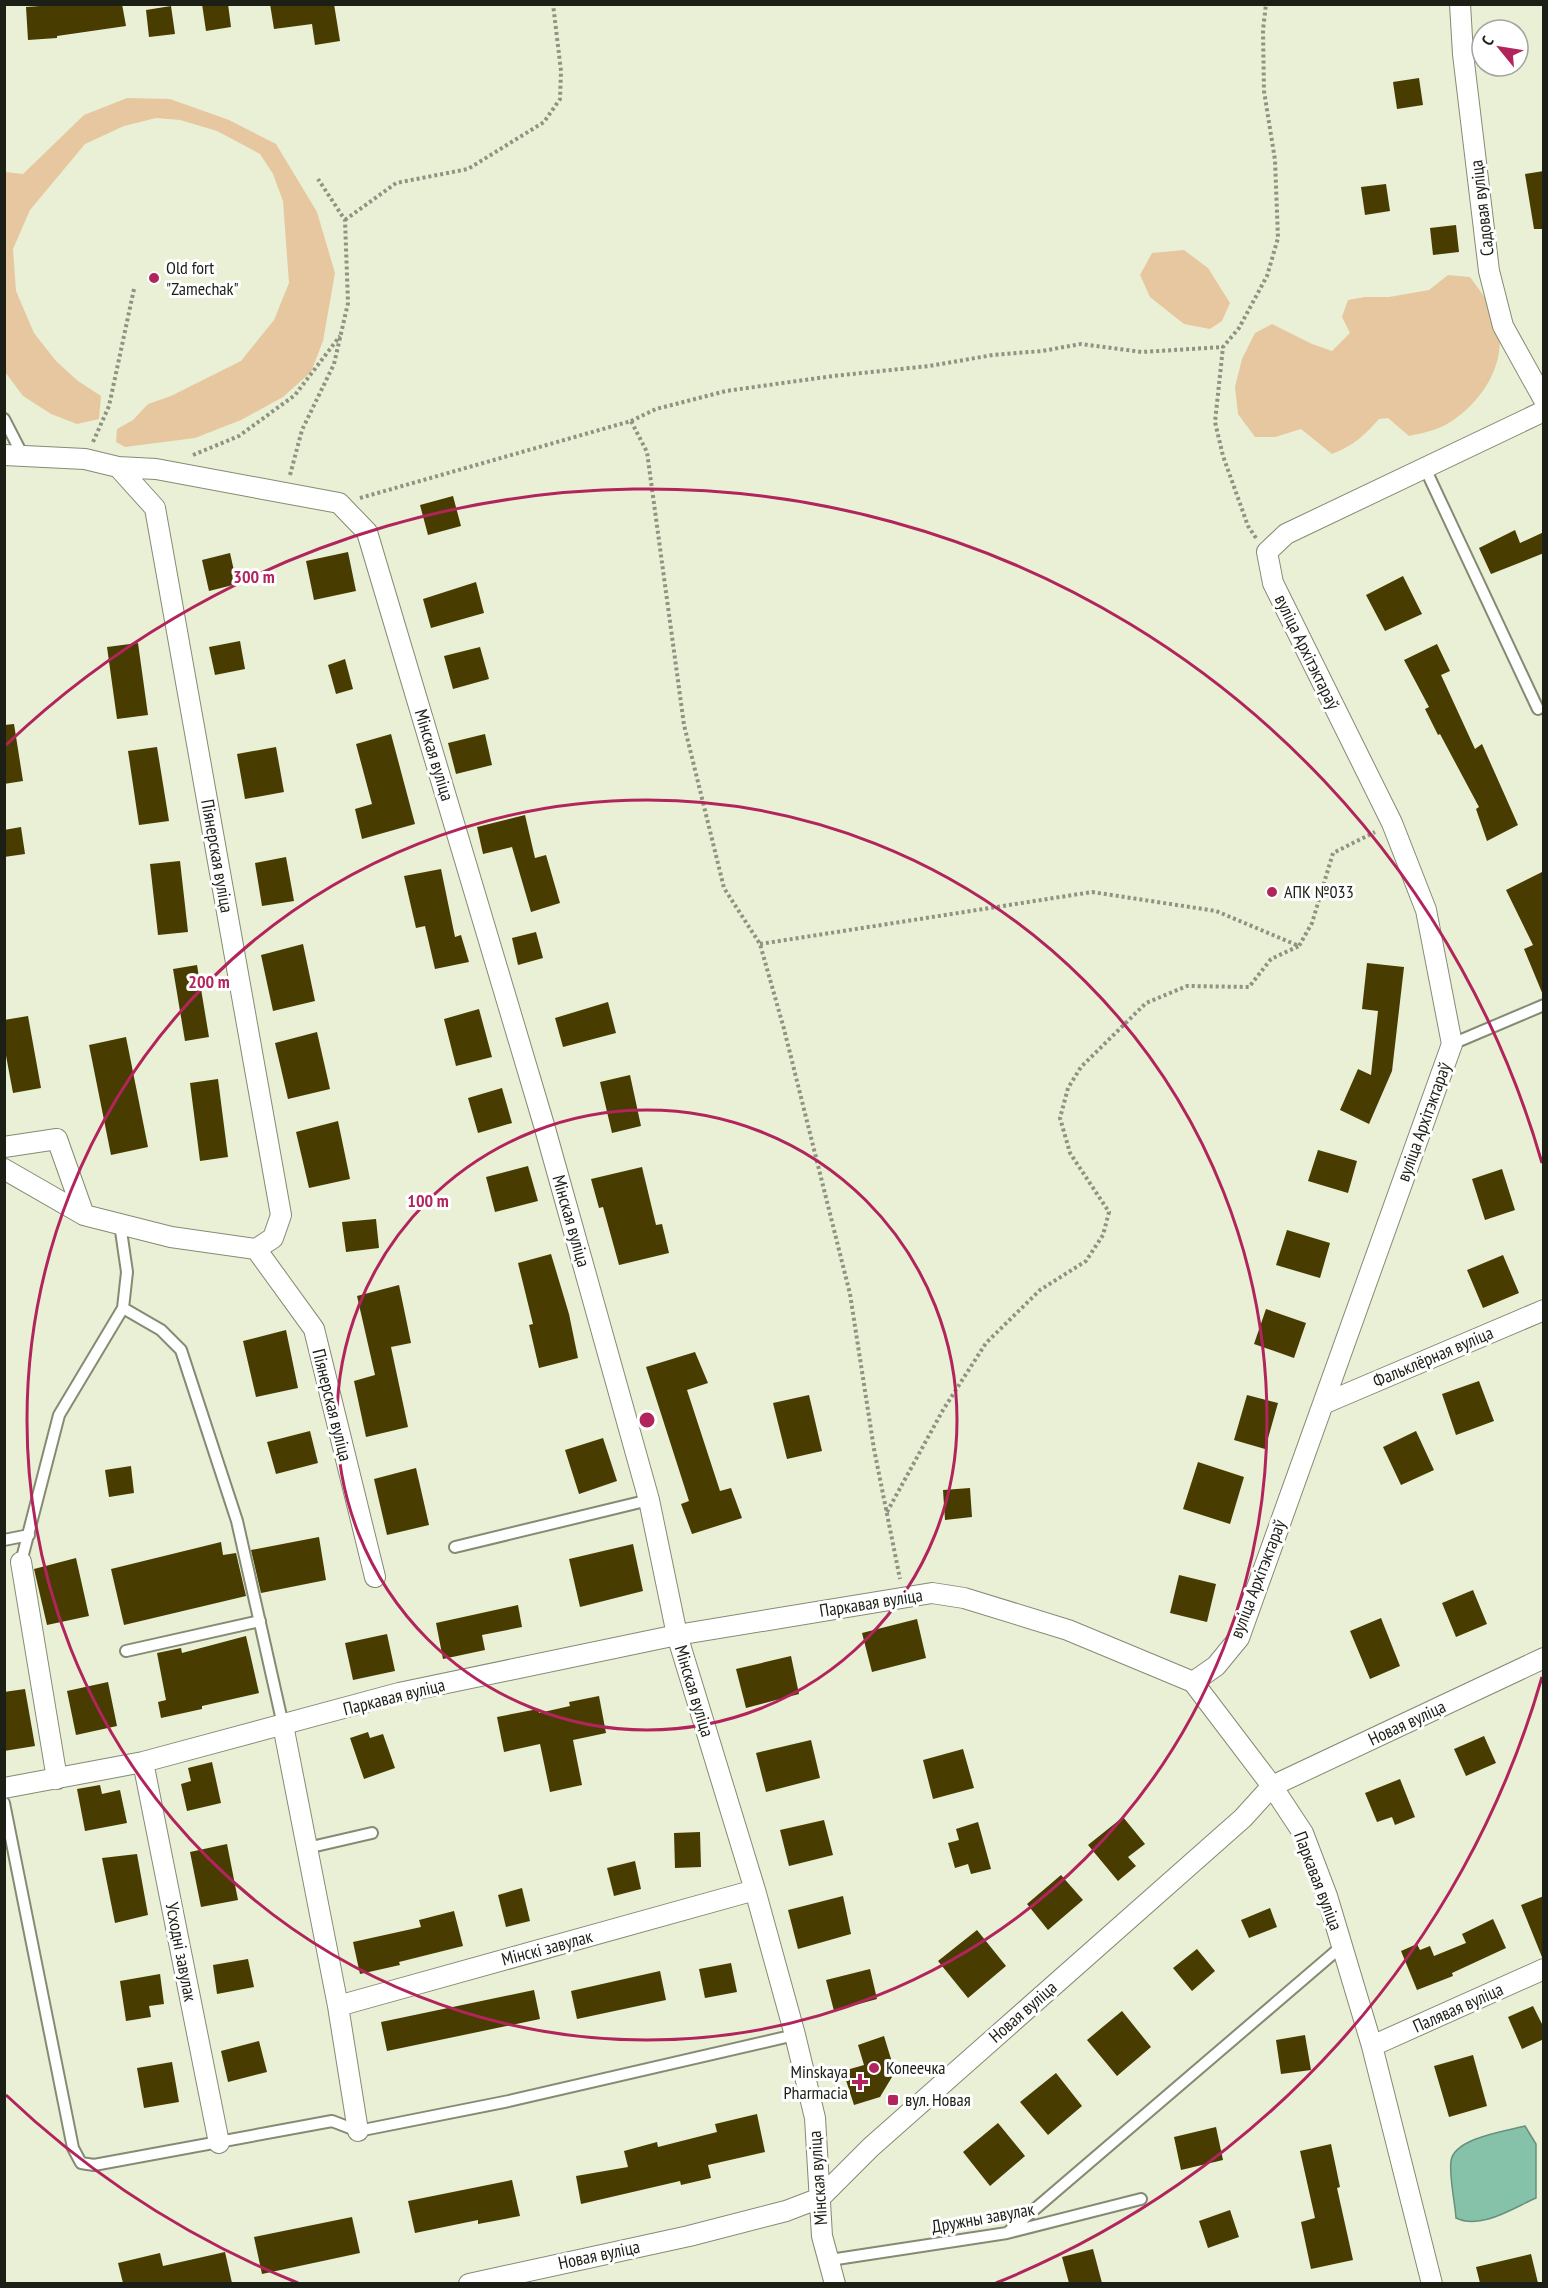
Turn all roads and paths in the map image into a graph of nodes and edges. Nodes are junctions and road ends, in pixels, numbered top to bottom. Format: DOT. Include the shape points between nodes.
graph roads {
  1 [pos="553,4"];
  2 [pos="1266,4"];
  3 [pos="1460,4"];
  4 [pos="318,179"];
  5 [pos="345,220"];
  6 [pos="134,290"];
  7 [pos="341,335"];
  8 [pos="1223,347"];
  9 [pos="1544,399"];
  10 [pos="1544,411"];
  11 [pos="4,420"];
  12 [pos="631,421"];
  13 [pos="14,456"];
  14 [pos="188,457"];
  15 [pos="85,459"];
  16 [pos="1424,466"];
  17 [pos="118,467"];
  18 [pos="286,493"];
  19 [pos="339,503"];
  20 [pos="1267,552"];
  21 [pos="1538,709"];
  22 [pos="1392,823"];
  23 [pos="760,944"];
  24 [pos="1299,946"];
  25 [pos="1544,1005"];
  26 [pos="1452,1044"];
  27 [pos="4,1147"];
  28 [pos="4,1169"];
  29 [pos="84,1215"];
  30 [pos="120,1224"];
  31 [pos="256,1249"];
  32 [pos="123,1308"];
  33 [pos="1544,1310"];
  34 [pos="1323,1404"];
  35 [pos="649,1500"];
  36 [pos="887,1512"];
  37 [pos="29,1535"];
  38 [pos="4,1540"];
  39 [pos="454,1547"];
  40 [pos="21,1562"];
  41 [pos="375,1576"];
  42 [pos="904,1597"];
  43 [pos="260,1621"];
  44 [pos="676,1635"];
  45 [pos="126,1652"];
  46 [pos="1544,1658"];
  47 [pos="1193,1682"];
  48 [pos="283,1725"];
  49 [pos="143,1762"];
  50 [pos="57,1779"];
  51 [pos="1272,1786"];
  52 [pos="4,1788"];
  53 [pos="4,1803"];
  54 [pos="372,1833"];
  55 [pos="307,1848"];
  56 [pos="755,1890"];
  57 [pos="1342,1946"];
  58 [pos="1544,1969"];
  59 [pos="338,2006"];
  60 [pos="795,2035"];
  61 [pos="1372,2046"];
  62 [pos="358,2131"];
  63 [pos="219,2143"];
  64 [pos="820,2198"];
  65 [pos="1141,2199"];
  66 [pos="1007,2233"];
  67 [pos="830,2260"];
  68 [pos="469,2283"];
  69 [pos="835,2283"];
  70 [pos="1432,2283"];
  1 -- 5 [label="path" via="561,70 560,99 544,122 468,169 396,183"];
  2 -- 8 [label="path" via="1264,91 1275,160 1278,238 1267,276 1239,328"];
  3 -- 9 [label="street, Садовая вуліца" via="1489,271 1503,326"];
  4 -- 5 [label="path"];
  5 -- 7 [label="path" via="348,303"];
  6 -- 15 [label="path" via="109,406"];
  7 -- 14 [label="path" via="295,395 239,436"];
  7 -- 18 [label="path" via="334,364 302,430"];
  8 -- 12 [label="path" via="1142,352 1081,345 832,376 726,392 656,409"];
  8 -- 20 [label="path" via="1215,422 1248,526"];
  10 -- 16 [label="street"];
  11 -- 13 [label="lane"];
  12 -- 19 [label="path"];
  12 -- 23 [label="path" via="647,452 686,737 724,888"];
  13 -- 15 [label="street"];
  15 -- 17 [label="street"];
  16 -- 20 [label="street" via="1286,534"];
  16 -- 21 [label="lane"];
  17 -- 18 [label="street" via="156,469"];
  17 -- 31 [label="street, Піянерская вуліца" via="155,508 281,1215 273,1238"];
  18 -- 19 [label="street"];
  19 -- 35 [label="street, Мінская вуліца" via="367,532 544,1125"];
  20 -- 22 [label="street, вуліца Архітэктараў" via="1273,583"];
  22 -- 24 [label="path" via="1333,853 1312,923"];
  22 -- 26 [label="street, вуліца Архітэктараў" via="1426,910"];
  23 -- 24 [label="path" via="1092,892 1216,911"];
  23 -- 36 [label="path" via="850,1294"];
  24 -- 36 [label="path" via="1271,959 1249,987 1187,986 1146,1003 1081,1067 1068,1088 1060,1118 1070,1153 1109,1212 1104,1235 1086,1261 1040,1290 986,1343 943,1410"];
  25 -- 26 [label="lane"];
  26 -- 34 [label="street, вуліца Архітэктараў"];
  27 -- 29 [label="street" via="57,1139"];
  28 -- 29 [label="street"];
  29 -- 30 [label="street"];
  30 -- 31 [label="street" via="171,1237"];
  30 -- 32 [label="lane" via="127,1272"];
  31 -- 41 [label="street, Піянерская вуліца" via="314,1329"];
  32 -- 37 [label="lane" via="59,1415"];
  32 -- 43 [label="lane" via="161,1330 182,1350 237,1521"];
  33 -- 34 [label="street, Фальклёрная вуліца"];
  34 -- 47 [label="street, вуліца Архітэктараў" via="1239,1638 1216,1666"];
  35 -- 39 [label="lane"];
  35 -- 44 [label="street, Мінская вуліца"];
  36 -- 42 [label="path"];
  37 -- 38 [label="lane"];
  37 -- 40 [label="lane"];
  40 -- 50 [label="street"];
  42 -- 44 [label="street, Паркавая вуліца"];
  42 -- 47 [label="street, Паркавая вуліца" via="932,1593 964,1598 1068,1630"];
  43 -- 45 [label="lane"];
  43 -- 48 [label="lane"];
  44 -- 48 [label="street, Паркавая вуліца" via="399,1693"];
  44 -- 56 [label="street, Мінская вуліца"];
  46 -- 51 [label="street, Новая вуліца"];
  47 -- 51 [label="street, Паркавая вуліца"];
  48 -- 49 [label="street, Паркавая вуліца"];
  48 -- 55 [label="street"];
  49 -- 50 [label="street, Паркавая вуліца"];
  49 -- 63 [label="street, Усходні завулак"];
  50 -- 52 [label="street, Паркавая вуліца"];
  51 -- 57 [label="street, Паркавая вуліца" via="1303,1833"];
  51 -- 64 [label="street, Новая вуліца" via="1243,1818 871,2147"];
  53 -- 63 [label="lane" via="73,2148 81,2163 94,2165"];
  54 -- 55 [label="lane"];
  55 -- 59 [label="street"];
  56 -- 59 [label="street, Мінскі завулак"];
  56 -- 60 [label="street, Мінская вуліца"];
  57 -- 61 [label="street, Паркавая вуліца"];
  57 -- 66 [label="lane"];
  58 -- 61 [label="street, Палявая вуліца"];
  59 -- 62 [label="street"];
  60 -- 62 [label="lane" via="509,2102"];
  60 -- 64 [label="street, Мінская вуліца" via="815,2118"];
  61 -- 70 [label="street, Паркавая вуліца"];
  62 -- 63 [label="lane" via="332,2121"];
  64 -- 67 [label="street, Мінская вуліца" via="822,2236"];
  64 -- 68 [label="street, Новая вуліца" via="786,2211 689,2236"];
  65 -- 66 [label="lane, Дружны завулак"];
  66 -- 67 [label="lane, Дружны завулак"];
  67 -- 69 [label="street, Мінская вуліца"];
}
